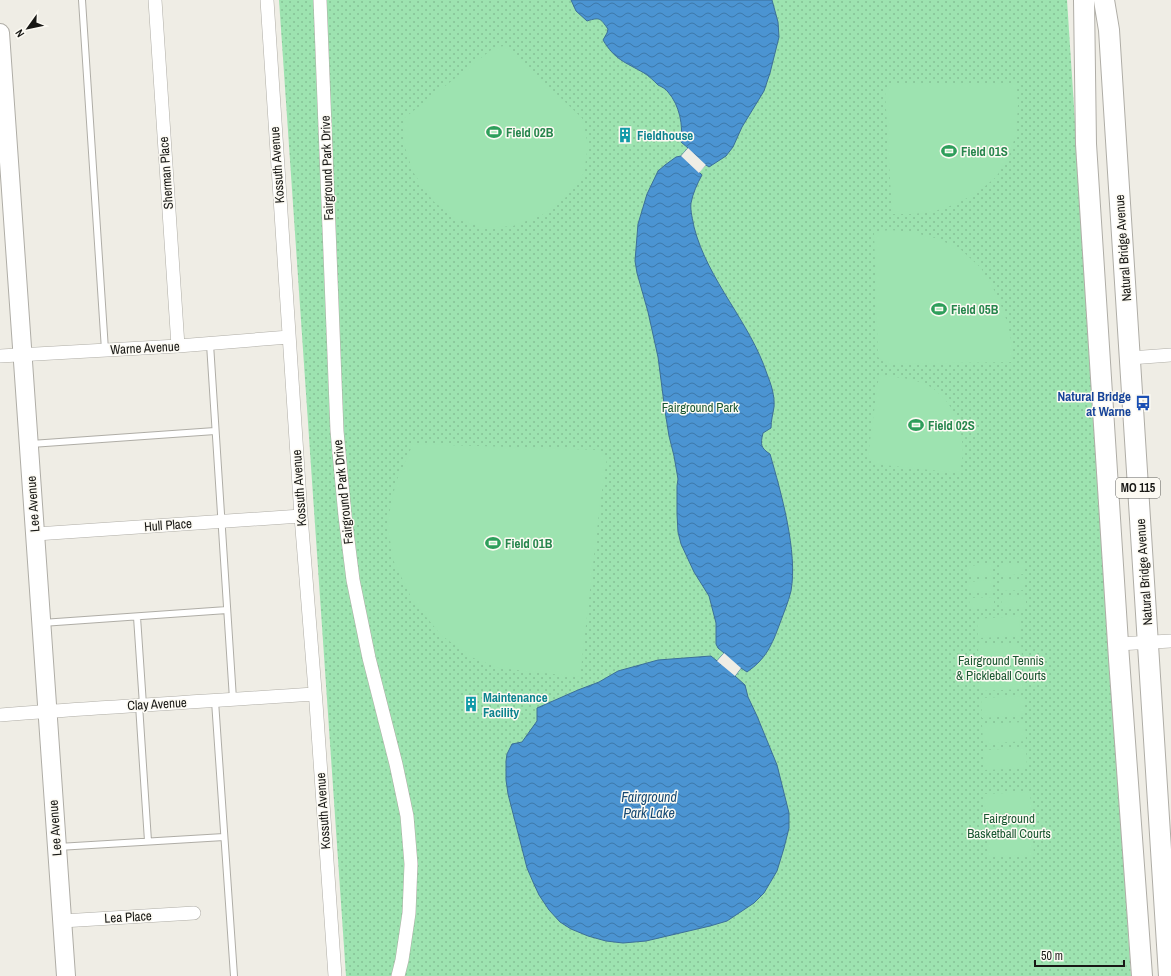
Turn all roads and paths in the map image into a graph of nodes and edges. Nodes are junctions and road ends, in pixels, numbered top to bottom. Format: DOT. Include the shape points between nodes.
graph roads {
  1 [pos="82,0"];
  2 [pos="155,0"];
  3 [pos="267,0"];
  4 [pos="320,0"];
  5 [pos="1084,0"];
  6 [pos="1104,0"];
  7 [pos="0,33"];
  8 [pos="289,337"];
  9 [pos="210,344"];
  10 [pos="178,346"];
  11 [pos="106,350"];
  12 [pos="22,355"];
  13 [pos="1171,355"];
  14 [pos="0,356"];
  15 [pos="1130,358"];
  16 [pos="215,431"];
  17 [pos="29,444"];
  18 [pos="1109,502"];
  19 [pos="301,516"];
  20 [pos="221,521"];
  21 [pos="36,534"];
  22 [pos="227,610"];
  23 [pos="137,616"];
  24 [pos="41,624"];
  25 [pos="1171,641"];
  26 [pos="1149,642"];
  27 [pos="1118,644"];
  28 [pos="315,694"];
  29 [pos="233,699"];
  30 [pos="215,701"];
  31 [pos="141,705"];
  32 [pos="48,712"];
  33 [pos="0,715"];
  34 [pos="224,837"];
  35 [pos="148,841"];
  36 [pos="57,847"];
  37 [pos="1135,890"];
  38 [pos="194,913"];
  39 [pos="62,921"];
  40 [pos="66,976"];
  41 [pos="234,976"];
  42 [pos="335,976"];
  43 [pos="398,976"];
  44 [pos="1142,976"];
  45 [pos="1153,976"];
  46 [pos="1169,976"];
  1 -- 11 [label="lane"];
  2 -- 10 [label="street, Sherman Place"];
  3 -- 8 [label="street, Kossuth Avenue"];
  4 -- 43 [label="street, Fairground Park Drive" via="337,431 345,516 353,580 407,816 411,864 409,914"];
  5 -- 18 [label="main road, MO 115" via="1086,144"];
  6 -- 15 [label="main road, Natural Bridge Avenue / MO 115" via="1109,30"];
  7 -- 12 [label="street, Lee Avenue"];
  8 -- 9 [label="street, Warne Avenue"];
  8 -- 19 [label="street, Kossuth Avenue"];
  9 -- 10 [label="street, Warne Avenue"];
  9 -- 16 [label="lane"];
  10 -- 11 [label="street, Warne Avenue"];
  11 -- 12 [label="street, Warne Avenue"];
  12 -- 14 [label="street, Warne Avenue"];
  12 -- 17 [label="street, Lee Avenue"];
  13 -- 15 [label="street"];
  15 -- 26 [label="main road, Natural Bridge Avenue / MO 115"];
  16 -- 17 [label="lane"];
  16 -- 20 [label="lane"];
  17 -- 21 [label="street, Lee Avenue"];
  18 -- 26 [label="main road" via="1123,548 1130,621"];
  18 -- 27 [label="main road, MO 115"];
  19 -- 20 [label="street, Hull Place"];
  19 -- 28 [label="street, Kossuth Avenue"];
  20 -- 21 [label="street, Hull Place"];
  20 -- 22 [label="lane"];
  21 -- 24 [label="street, Lee Avenue"];
  22 -- 23 [label="lane"];
  22 -- 29 [label="lane"];
  23 -- 24 [label="lane"];
  23 -- 31 [label="lane"];
  24 -- 32 [label="street, Lee Avenue"];
  25 -- 26 [label="street"];
  26 -- 27 [label="street"];
  26 -- 46 [label="main road, Natural Bridge Avenue / MO 115"];
  27 -- 37 [label="main road, MO 115"];
  28 -- 29 [label="street, Clay Avenue"];
  28 -- 42 [label="street, Kossuth Avenue"];
  29 -- 30 [label="street, Clay Avenue"];
  30 -- 31 [label="street, Clay Avenue"];
  30 -- 34 [label="lane"];
  31 -- 32 [label="street, Clay Avenue"];
  31 -- 35 [label="lane"];
  32 -- 33 [label="street, Clay Avenue"];
  32 -- 36 [label="street, Lee Avenue"];
  34 -- 35 [label="lane"];
  34 -- 41 [label="lane"];
  35 -- 36 [label="lane"];
  36 -- 39 [label="street, Lee Avenue"];
  37 -- 44 [label="main road, MO 115"];
  37 -- 45 [label="main road" via="1148,934"];
  38 -- 39 [label="street, Lea Place"];
  39 -- 40 [label="street, Lee Avenue"];
}
